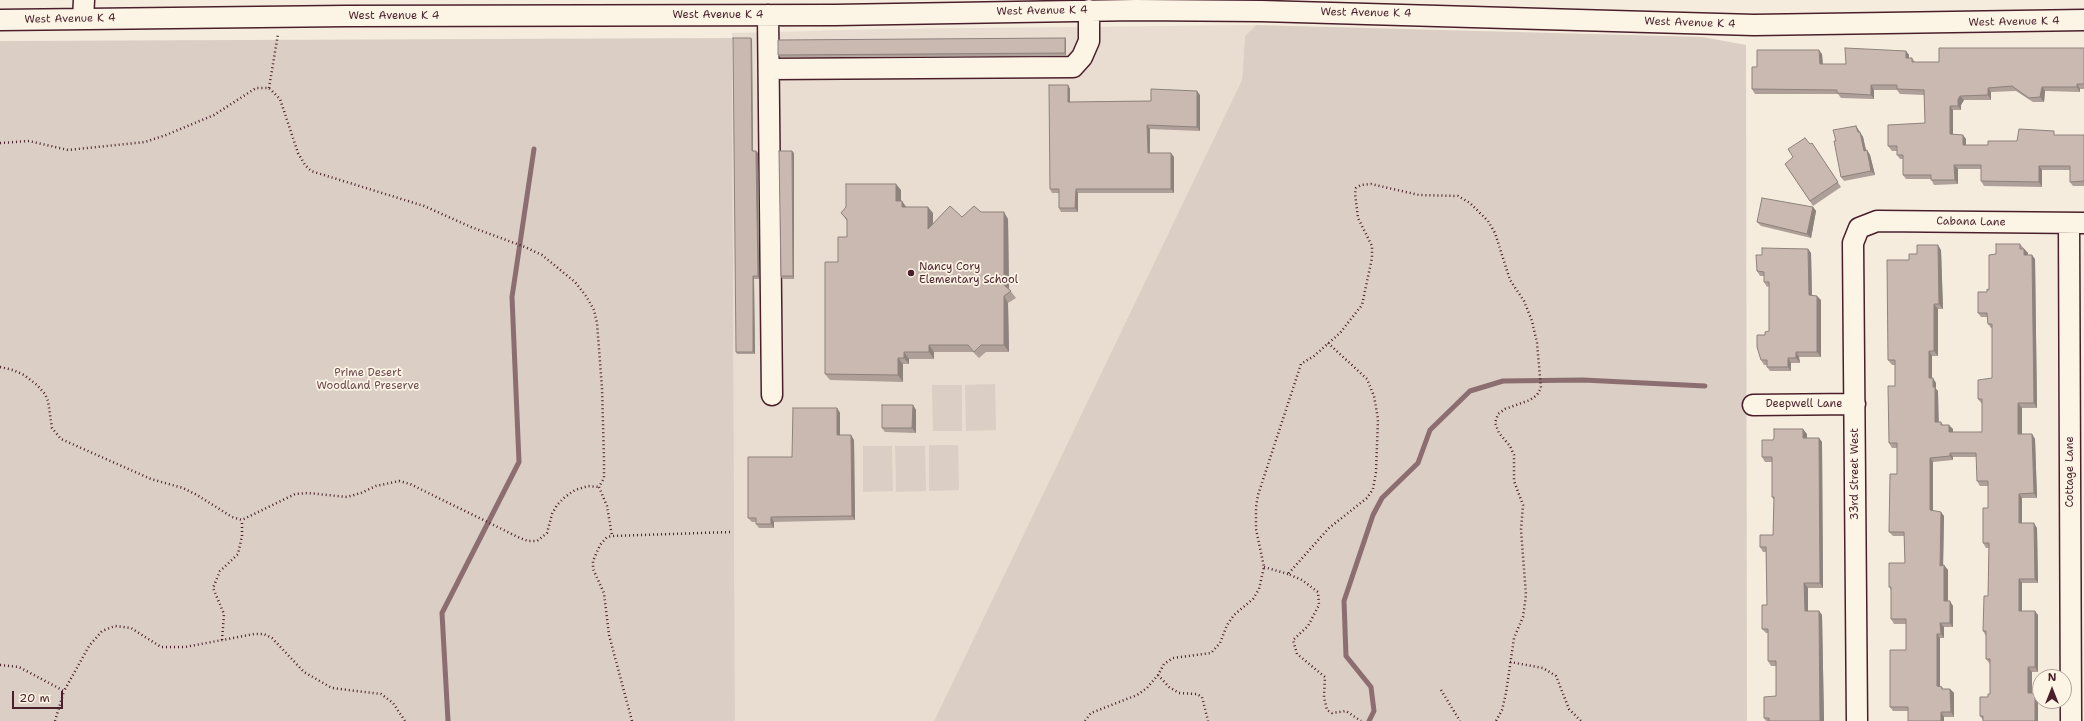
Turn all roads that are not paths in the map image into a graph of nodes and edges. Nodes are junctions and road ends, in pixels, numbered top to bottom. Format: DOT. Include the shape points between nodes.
graph roads {
  1 [pos="836,7"];
  2 [pos="346,8"];
  3 [pos="84,10"];
  4 [pos="1089,10"];
  5 [pos="768,14"];
  6 [pos="0,20"];
  7 [pos="2084,20"];
  8 [pos="769,70"];
  9 [pos="2077,223"];
  10 [pos="1859,228"];
  11 [pos="772,395"];
  12 [pos="1855,404"];
  13 [pos="1753,405"];
  14 [pos="1857,721"];
  15 [pos="2071,721"];
  1 -- 4 [label="street, West Avenue K 4"];
  1 -- 5 [label="street, West Avenue K 4"];
  2 -- 3 [label="street, West Avenue K 4" via="278,17"];
  2 -- 5 [label="street, West Avenue K 4"];
  3 -- 6 [label="street, West Avenue K 4"];
  4 -- 7 [label="street, West Avenue K 4" via="1261,11 1754,25"];
  4 -- 8 [label="street" via="1089,41 1082,57 1073,67"];
  5 -- 8 [label="street"];
  8 -- 11 [label="street"];
  9 -- 10 [label="street, Cabana Lane" via="1877,221"];
  9 -- 15 [label="street, Cottage Lane"];
  10 -- 12 [label="street, 33rd Street West" via="1853,243"];
  12 -- 13 [label="street, Deepwell Lane"];
  12 -- 14 [label="street, 33rd Street West"];
}
